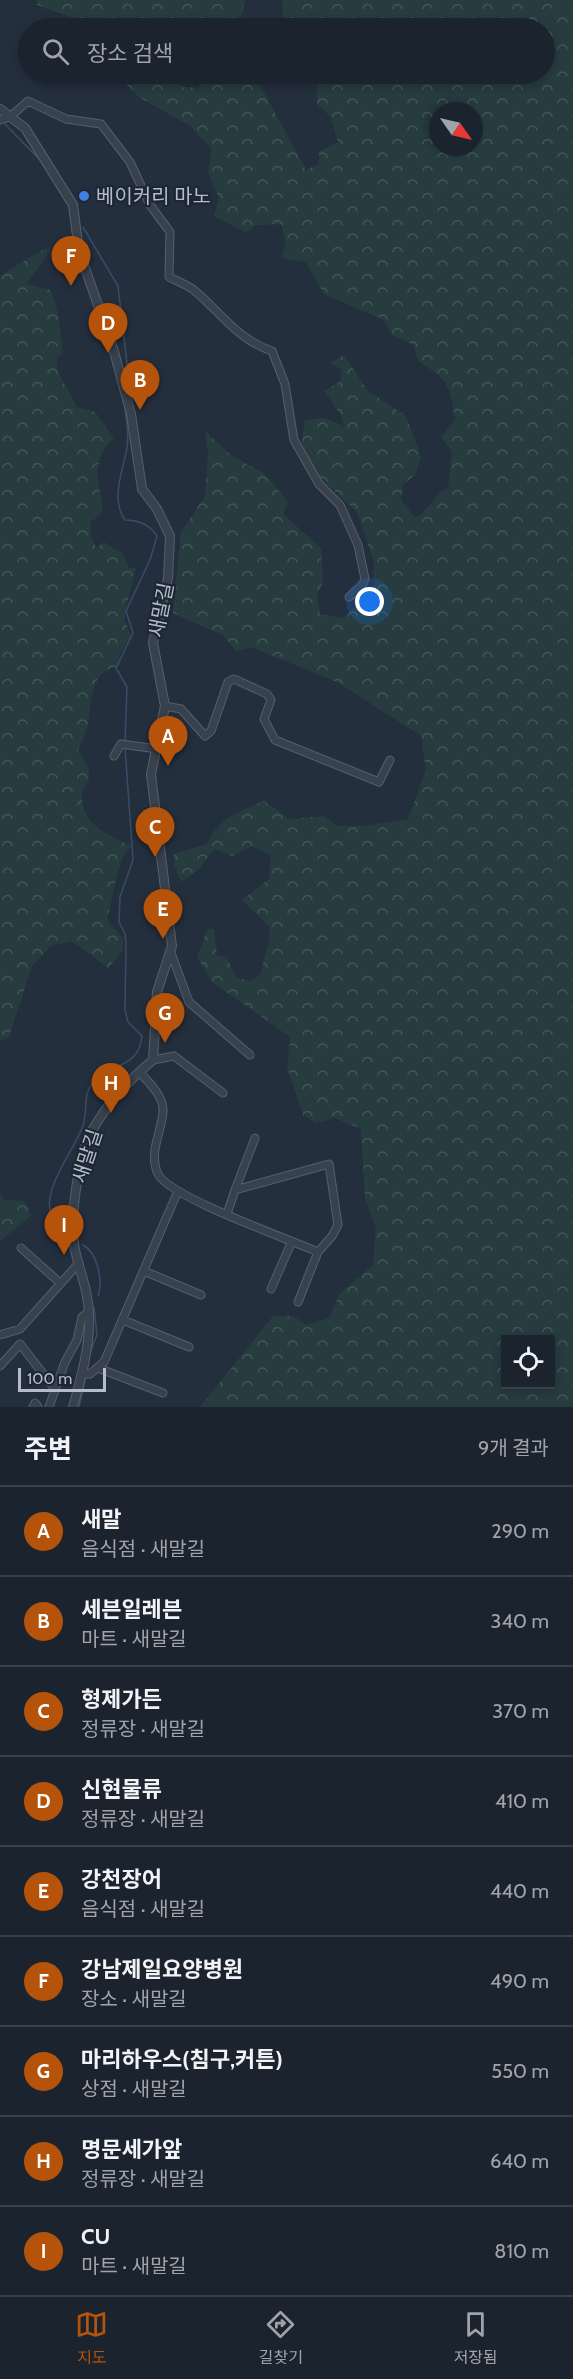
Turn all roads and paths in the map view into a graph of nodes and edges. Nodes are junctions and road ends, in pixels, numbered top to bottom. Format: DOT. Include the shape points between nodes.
graph roads {
  1 [pos="0,109"];
  2 [pos="10,117"];
  3 [pos="0,120"];
  4 [pos="349,597"];
  5 [pos="165,706"];
  6 [pos="157,749"];
  7 [pos="114,756"];
  8 [pos="390,760"];
  9 [pos="171,953"];
  10 [pos="250,1055"];
  11 [pos="153,1060"];
  12 [pos="140,1073"];
  13 [pos="223,1093"];
  14 [pos="255,1138"];
  15 [pos="235,1190"];
  16 [pos="178,1191"];
  17 [pos="227,1214"];
  18 [pos="292,1240"];
  19 [pos="21,1248"];
  20 [pos="318,1252"];
  21 [pos="80,1263"];
  22 [pos="144,1271"];
  23 [pos="60,1282"];
  24 [pos="271,1290"];
  25 [pos="201,1295"];
  26 [pos="298,1302"];
  27 [pos="89,1312"];
  28 [pos="123,1320"];
  29 [pos="0,1335"];
  30 [pos="189,1347"];
  31 [pos="0,1366"];
  32 [pos="98,1368"];
  33 [pos="85,1374"];
  34 [pos="55,1389"];
  35 [pos="163,1393"];
  36 [pos="33,1407"];
  37 [pos="38,1407"];
  38 [pos="49,1407"];
  39 [pos="73,1407"];
  1 -- 2 [label="street, 새말길"];
  2 -- 3 [label="street"];
  2 -- 4 [label="street" via="28,101 66,119 101,124 130,162 150,205 170,232 169,277 192,289 257,346 272,351 285,384 294,440 319,484 340,506 358,545 365,579"];
  2 -- 5 [label="street, 새말길" via="25,128 74,204 80,251 131,414 142,489 170,536 168,578 153,643"];
  5 -- 6 [label="street, 새말길"];
  5 -- 8 [label="street" via="181,709 205,736 211,731 228,682 234,679 267,694 271,700 264,720 275,740 379,782"];
  6 -- 7 [label="street" via="125,744"];
  6 -- 9 [label="street, 새말길" via="151,774"];
  9 -- 10 [label="street" via="189,1002"];
  9 -- 11 [label="street, 새말길" via="157,992"];
  11 -- 12 [label="street, 새말길"];
  11 -- 13 [label="street" via="174,1056"];
  12 -- 16 [label="street" via="154,1088 163,1109 156,1133 158,1174"];
  12 -- 21 [label="street, 새말길" via="106,1109 92,1131 75,1190 72,1223"];
  14 -- 15 [label="street"];
  15 -- 17 [label="street"];
  15 -- 20 [label="street" via="329,1164 338,1224"];
  16 -- 17 [label="street"];
  16 -- 22 [label="street"];
  17 -- 18 [label="street"];
  18 -- 20 [label="street"];
  18 -- 24 [label="street"];
  19 -- 23 [label="street"];
  20 -- 26 [label="street"];
  21 -- 23 [label="street"];
  21 -- 27 [label="street, 새말길"];
  22 -- 25 [label="street"];
  22 -- 28 [label="street"];
  23 -- 29 [label="street" via="20,1329"];
  27 -- 33 [label="street, 새말길"];
  27 -- 34 [label="street" via="82,1317 77,1340"];
  28 -- 30 [label="street"];
  28 -- 32 [label="street"];
  31 -- 34 [label="street" via="20,1344"];
  32 -- 33 [label="street"];
  32 -- 35 [label="street"];
  33 -- 39 [label="street, 새말길"];
  34 -- 38 [label="street"];
  36 -- 37 [label="street" via="35,1403"];
}
